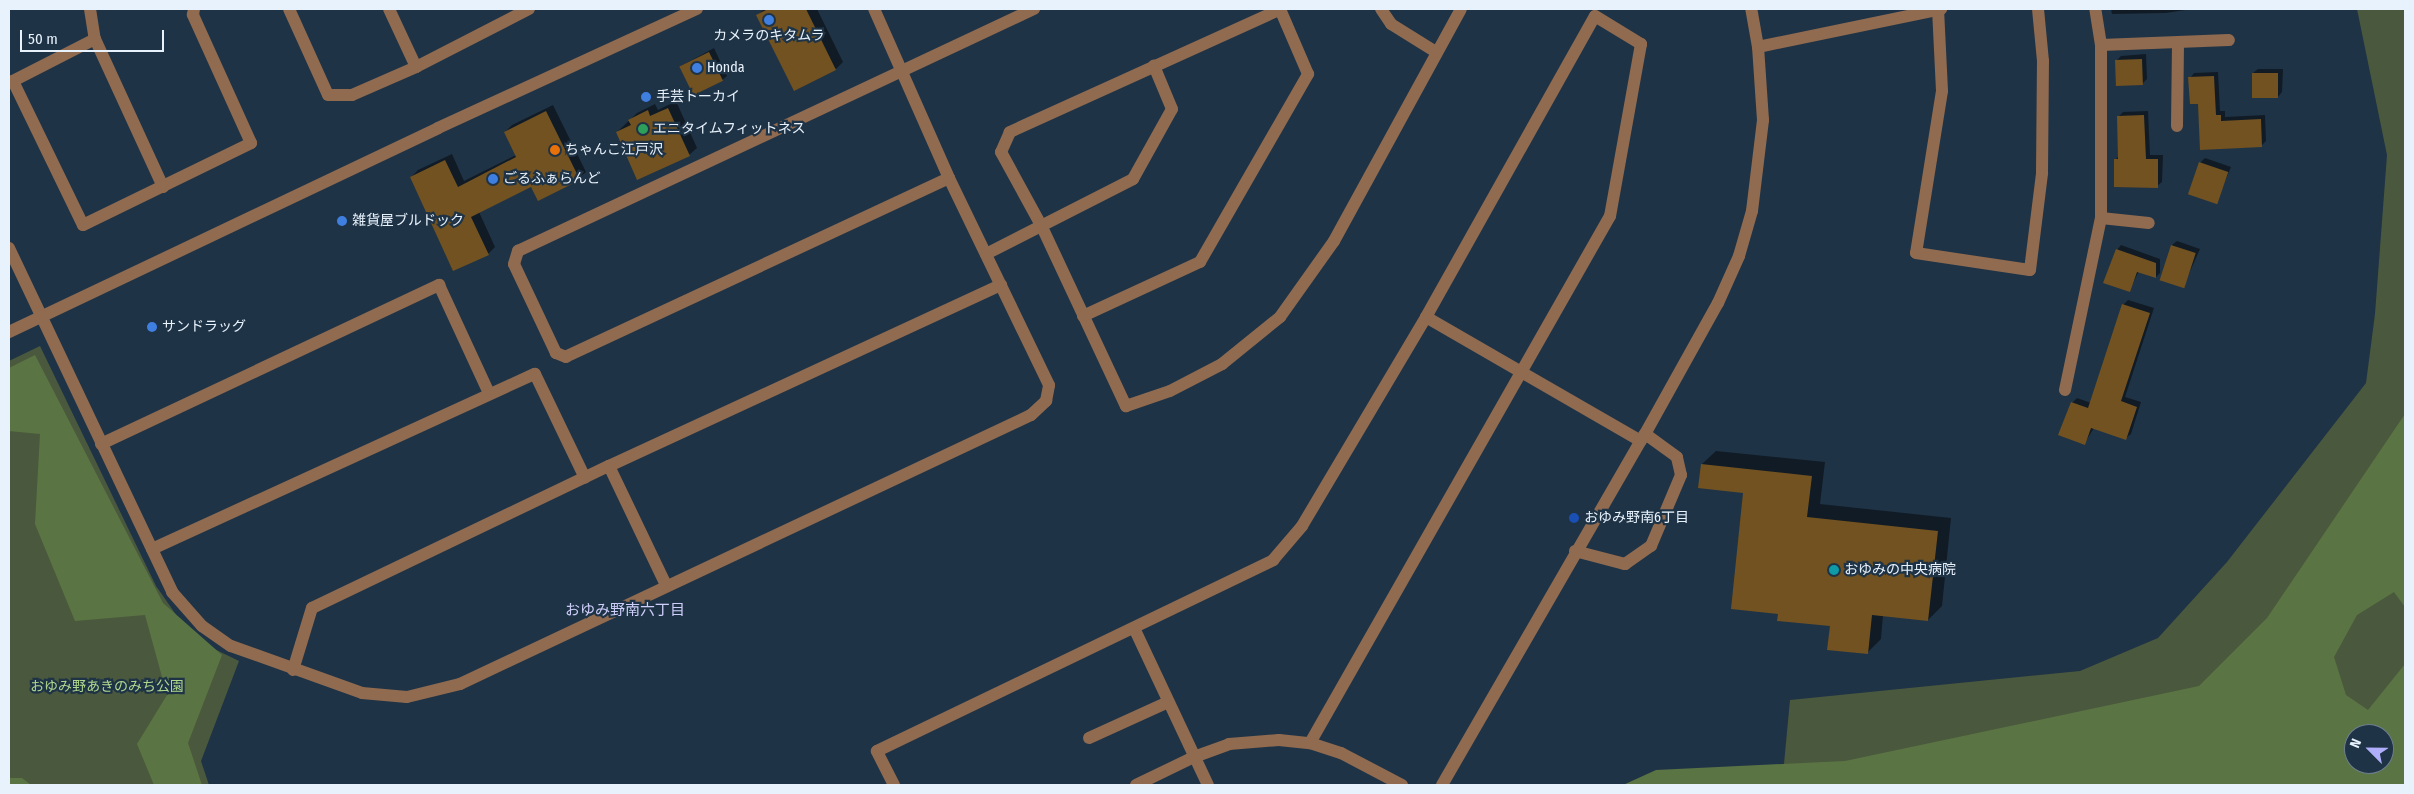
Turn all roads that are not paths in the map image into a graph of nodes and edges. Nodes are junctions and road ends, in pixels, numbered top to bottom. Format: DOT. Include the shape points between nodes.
graph roads {
  1 [pos="90,9"];
  2 [pos="194,9"];
  3 [pos="289,9"];
  4 [pos="389,9"];
  5 [pos="529,9"];
  6 [pos="697,9"];
  7 [pos="874,9"];
  8 [pos="1034,9"];
  9 [pos="1281,9"];
  10 [pos="1382,9"];
  11 [pos="1461,9"];
  12 [pos="1751,9"];
  13 [pos="1939,9"];
  14 [pos="2038,9"];
  15 [pos="2096,9"];
  16 [pos="1885,15"];
  17 [pos="95,39"];
  18 [pos="2228,40"];
  19 [pos="2178,42"];
  20 [pos="2101,45"];
  21 [pos="1758,47"];
  22 [pos="1436,52"];
  23 [pos="1154,66"];
  24 [pos="416,67"];
  25 [pos="903,70"];
  26 [pos="2177,126"];
  27 [pos="949,178"];
  28 [pos="163,187"];
  29 [pos="2101,218"];
  30 [pos="2149,223"];
  31 [pos="1042,228"];
  32 [pos="9,248"];
  33 [pos="986,254"];
  34 [pos="1002,285"];
  35 [pos="42,316"];
  36 [pos="1083,316"];
  37 [pos="1426,317"];
  38 [pos="9,332"];
  39 [pos="1520,371"];
  40 [pos="2065,390"];
  41 [pos="489,393"];
  42 [pos="1643,437"];
  43 [pos="101,444"];
  44 [pos="609,466"];
  45 [pos="585,478"];
  46 [pos="152,550"];
  47 [pos="1575,550"];
  48 [pos="666,585"];
  49 [pos="1135,630"];
  50 [pos="293,670"];
  51 [pos="1168,702"];
  52 [pos="1089,738"];
  53 [pos="1310,743"];
  54 [pos="1194,757"];
  55 [pos="894,785"];
  56 [pos="1136,785"];
  57 [pos="1208,785"];
  58 [pos="1402,785"];
  59 [pos="1442,785"];
  1 -- 17 [label="street"];
  2 -- 28 [label="street" via="193,15 251,143"];
  3 -- 24 [label="street" via="328,95 352,96"];
  4 -- 24 [label="street"];
  5 -- 24 [label="street"];
  6 -- 35 [label="street"];
  7 -- 25 [label="street"];
  8 -- 25 [label="street"];
  9 -- 23 [label="street"];
  9 -- 36 [label="street" via="1308,74 1200,262"];
  10 -- 22 [label="street" via="1391,24"];
  11 -- 22 [label="street"];
  12 -- 21 [label="street"];
  13 -- 14 [label="street" via="1942,91 1916,253 2030,270 2042,173 2043,61"];
  13 -- 16 [label="street"];
  15 -- 20 [label="street"];
  16 -- 21 [label="street"];
  17 -- 28 [label="street"];
  17 -- 28 [label="street" via="13,81 83,225"];
  18 -- 19 [label="street"];
  19 -- 20 [label="street"];
  19 -- 26 [label="street"];
  20 -- 29 [label="street"];
  21 -- 42 [label="street" via="1763,120 1752,211 1718,303"];
  22 -- 36 [label="street" via="1334,241 1280,317 1222,364 1170,391 1126,406"];
  23 -- 31 [label="street" via="1172,109 1133,180"];
  23 -- 31 [label="street" via="1010,132 1001,152"];
  25 -- 27 [label="street"];
  25 -- 27 [label="street" via="518,251 514,264 556,353 566,357"];
  27 -- 33 [label="street"];
  29 -- 30 [label="street"];
  29 -- 40 [label="street"];
  31 -- 33 [label="street"];
  31 -- 36 [label="street"];
  32 -- 35 [label="street"];
  33 -- 34 [label="street"];
  34 -- 44 [label="street"];
  34 -- 48 [label="street" via="1049,385 1046,401 1031,415"];
  35 -- 38 [label="street"];
  35 -- 43 [label="street"];
  37 -- 39 [label="street"];
  37 -- 39 [label="street" via="1595,16 1641,44 1610,216"];
  37 -- 49 [label="street" via="1302,526 1273,560"];
  39 -- 42 [label="street"];
  39 -- 53 [label="street"];
  41 -- 43 [label="street" via="439,285"];
  41 -- 45 [label="street" via="535,374"];
  41 -- 46 [label="street"];
  42 -- 47 [label="street"];
  42 -- 47 [label="street" via="1671,450 1677,457 1681,475 1651,546 1625,564"];
  43 -- 46 [label="street"];
  44 -- 45 [label="street"];
  44 -- 48 [label="street"];
  45 -- 50 [label="street" via="312,608"];
  46 -- 50 [label="street" via="172,592 202,626 231,646"];
  47 -- 59 [label="street"];
  48 -- 50 [label="street" via="460,684 407,697 362,693"];
  49 -- 51 [label="street"];
  49 -- 55 [label="street" via="877,751"];
  51 -- 52 [label="street"];
  51 -- 54 [label="street"];
  53 -- 54 [label="street" via="1254,740 1229,744"];
  53 -- 58 [label="street" via="1341,753"];
  54 -- 56 [label="street"];
  54 -- 57 [label="street"];
}
